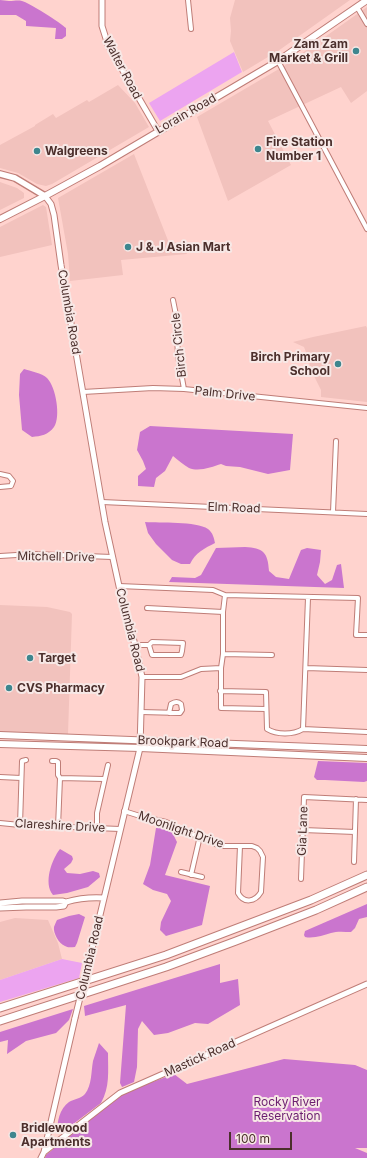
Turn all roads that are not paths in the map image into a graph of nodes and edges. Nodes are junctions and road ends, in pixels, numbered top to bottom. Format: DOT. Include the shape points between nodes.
graph roads {
  1 [pos="102,0"];
  2 [pos="188,0"];
  3 [pos="367,0"];
  4 [pos="357,7"];
  5 [pos="367,24"];
  6 [pos="191,29"];
  7 [pos="278,61"];
  8 [pos="158,131"];
  9 [pos="0,174"];
  10 [pos="45,196"];
  11 [pos="0,219"];
  12 [pos="367,229"];
  13 [pos="173,300"];
  14 [pos="184,389"];
  15 [pos="83,392"];
  16 [pos="367,408"];
  17 [pos="336,441"];
  18 [pos="0,474"];
  19 [pos="2,487"];
  20 [pos="102,502"];
  21 [pos="333,512"];
  22 [pos="367,514"];
  23 [pos="0,556"];
  24 [pos="112,558"];
  25 [pos="119,586"];
  26 [pos="225,595"];
  27 [pos="308,598"];
  28 [pos="147,608"];
  29 [pos="223,612"];
  30 [pos="367,635"];
  31 [pos="136,644"];
  32 [pos="149,645"];
  33 [pos="223,654"];
  34 [pos="272,655"];
  35 [pos="221,668"];
  36 [pos="306,668"];
  37 [pos="367,670"];
  38 [pos="142,677"];
  39 [pos="220,691"];
  40 [pos="266,709"];
  41 [pos="141,712"];
  42 [pos="169,713"];
  43 [pos="303,729"];
  44 [pos="367,732"];
  45 [pos="0,735"];
  46 [pos="140,740"];
  47 [pos="0,744"];
  48 [pos="140,748"];
  49 [pos="367,749"];
  50 [pos="367,758"];
  51 [pos="26,760"];
  52 [pos="52,761"];
  53 [pos="108,766"];
  54 [pos="0,777"];
  55 [pos="21,778"];
  56 [pos="60,778"];
  57 [pos="104,779"];
  58 [pos="356,799"];
  59 [pos="367,800"];
  60 [pos="124,811"];
  61 [pos="0,823"];
  62 [pos="20,825"];
  63 [pos="58,827"];
  64 [pos="97,828"];
  65 [pos="120,829"];
  66 [pos="303,830"];
  67 [pos="355,832"];
  68 [pos="200,836"];
  69 [pos="240,846"];
  70 [pos="354,862"];
  71 [pos="181,872"];
  72 [pos="191,875"];
  73 [pos="367,875"];
  74 [pos="202,877"];
  75 [pos="301,879"];
  76 [pos="367,887"];
  77 [pos="104,898"];
  78 [pos="66,902"];
  79 [pos="0,903"];
  80 [pos="0,908"];
  81 [pos="367,984"];
  82 [pos="0,1008"];
  83 [pos="0,1021"];
  84 [pos="44,1152"];
  85 [pos="41,1158"];
  1 -- 8 [label="street, Walter Road" via="101,22 104,36"];
  2 -- 6 [label="street"];
  3 -- 4 [label="main road, Lorain Road"];
  4 -- 5 [label="street"];
  4 -- 7 [label="main road, Lorain Road"];
  7 -- 8 [label="main road, Lorain Road"];
  7 -- 12 [label="street"];
  8 -- 10 [label="main road, Lorain Road"];
  9 -- 10 [label="main road" via="15,178"];
  10 -- 11 [label="main road, Lorain Road"];
  10 -- 15 [label="street, Columbia Road" via="54,215"];
  13 -- 14 [label="street, Birch Circle"];
  14 -- 15 [label="street, Palm Drive"];
  14 -- 16 [label="street, Palm Drive"];
  15 -- 20 [label="street, Columbia Road"];
  17 -- 21 [label="street"];
  18 -- 19 [label="street" via="9,476 13,481 11,486"];
  20 -- 21 [label="street, Elm Road"];
  20 -- 24 [label="street, Columbia Road"];
  21 -- 22 [label="street, Elm Road"];
  23 -- 24 [label="street, Mitchell Drive" via="32,554"];
  24 -- 25 [label="street, Columbia Road"];
  25 -- 26 [label="street" via="212,590"];
  25 -- 31 [label="street, Columbia Road"];
  26 -- 27 [label="street"];
  26 -- 29 [label="street"];
  27 -- 30 [label="street" via="358,598 356,635"];
  27 -- 36 [label="street"];
  28 -- 29 [label="street"];
  29 -- 33 [label="street"];
  31 -- 32 [label="street"];
  31 -- 38 [label="street, Columbia Road"];
  32 -- 32 [label="street" via="152,642 183,643 181,655 176,656 152,655"];
  33 -- 34 [label="street"];
  33 -- 35 [label="street"];
  35 -- 38 [label="street" via="201,669 180,677"];
  35 -- 39 [label="street"];
  36 -- 37 [label="street"];
  36 -- 43 [label="street"];
  38 -- 41 [label="street, Columbia Road"];
  39 -- 40 [label="street" via="221,708"];
  39 -- 40 [label="street" via="266,692"];
  40 -- 43 [label="street" via="267,729 272,732 295,733"];
  41 -- 42 [label="street"];
  41 -- 46 [label="street, Columbia Road"];
  43 -- 44 [label="street"];
  45 -- 46 [label="main road, Brookpark Road"];
  46 -- 48 [label="street, Columbia Road"];
  46 -- 49 [label="main road, Brookpark Road"];
  47 -- 48 [label="main road, Brookpark Road"];
  48 -- 50 [label="main road, Brookpark Road"];
  48 -- 60 [label="street, Columbia Road"];
  51 -- 55 [label="street" via="22,761"];
  52 -- 56 [label="street" via="58,762"];
  53 -- 57 [label="street"];
  54 -- 55 [label="street"];
  55 -- 62 [label="street"];
  56 -- 57 [label="street"];
  56 -- 63 [label="street"];
  57 -- 64 [label="street" via="97,813"];
  58 -- 59 [label="street, Gia Lane"];
  58 -- 66 [label="street, Gia Lane" via="304,797"];
  58 -- 67 [label="street"];
  60 -- 65 [label="street, Columbia Road"];
  60 -- 68 [label="street, Moonlight Drive" via="166,822 182,832"];
  61 -- 62 [label="street, Clareshire Drive"];
  62 -- 63 [label="street, Clareshire Drive"];
  63 -- 64 [label="street, Clareshire Drive"];
  64 -- 65 [label="street, Clareshire Drive"];
  65 -- 77 [label="street, Columbia Road"];
  66 -- 67 [label="street"];
  66 -- 75 [label="street, Gia Lane"];
  67 -- 70 [label="street"];
  68 -- 69 [label="street, Moonlight Drive" via="215,844"];
  68 -- 72 [label="street"];
  69 -- 69 [label="street, Moonlight Drive" via="252,846 260,851 263,857 261,892 250,901 242,899 238,893"];
  71 -- 72 [label="street"];
  72 -- 74 [label="street"];
  73 -- 82 [label="highway" via="311,900 166,955"];
  76 -- 83 [label="highway" via="316,910 166,967"];
  77 -- 78 [label="street" via="80,898"];
  77 -- 84 [label="street, Columbia Road, bridge"];
  78 -- 79 [label="street"];
  78 -- 80 [label="street" via="64,906 56,907"];
  81 -- 84 [label="street, Mastick Road" via="120,1093"];
  84 -- 85 [label="street, Columbia Road"];
}
